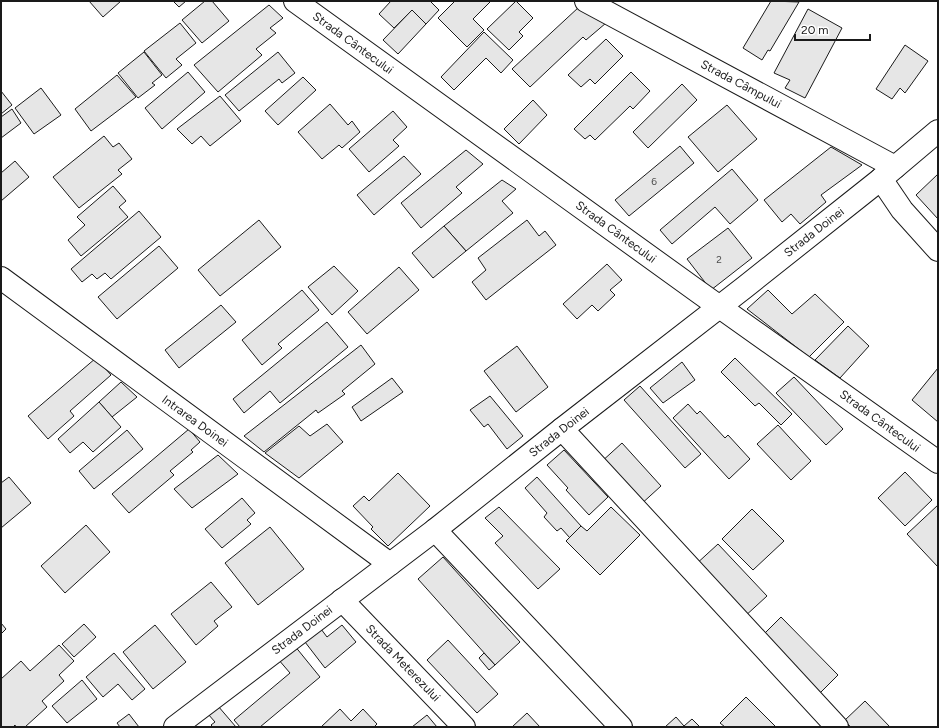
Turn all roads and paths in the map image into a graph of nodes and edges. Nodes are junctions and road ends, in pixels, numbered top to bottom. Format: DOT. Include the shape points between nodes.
graph roads {
  1 [pos="295,1"];
  2 [pos="586,1"];
  3 [pos="938,131"];
  4 [pos="888,173"];
  5 [pos="938,250"];
  6 [pos="1,278"];
  7 [pos="720,306"];
  8 [pos="562,428"];
  9 [pos="938,462"];
  10 [pos="435,530"];
  11 [pos="390,564"];
  12 [pos="342,600"];
  13 [pos="175,727"];
  14 [pos="464,727"];
  15 [pos="621,727"];
  16 [pos="837,727"];
  1 -- 7 [label="street, Strada Cântecului"];
  2 -- 4 [label="street, Strada Câmpului"];
  3 -- 4 [label="street, Strada Doinei"];
  4 -- 5 [label="street" via="902,210"];
  4 -- 7 [label="street, Strada Doinei"];
  6 -- 11 [label="street, Intrarea Doinei"];
  7 -- 8 [label="street, Strada Doinei"];
  7 -- 9 [label="street, Strada Cântecului"];
  8 -- 10 [label="street, Strada Doinei"];
  8 -- 16 [label="street"];
  10 -- 11 [label="street, Strada Doinei"];
  10 -- 15 [label="street"];
  11 -- 12 [label="street, Strada Doinei"];
  12 -- 13 [label="street, Strada Doinei"];
  12 -- 14 [label="street, Strada Meterezului"];
}
